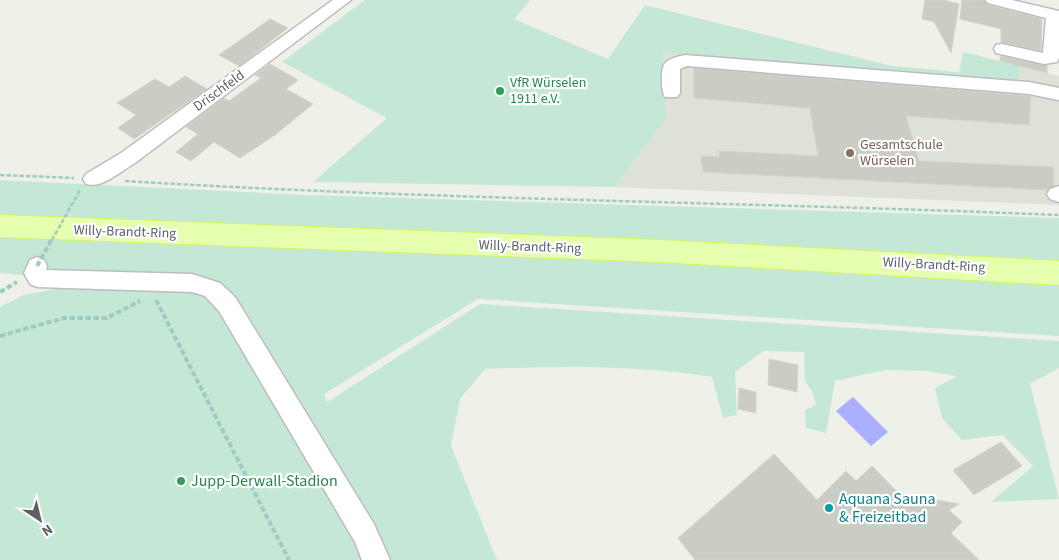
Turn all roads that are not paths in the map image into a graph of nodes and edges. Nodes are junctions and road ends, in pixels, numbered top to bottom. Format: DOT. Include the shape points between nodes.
graph roads {
  1 [pos="343,0"];
  2 [pos="993,0"];
  3 [pos="1056,15"];
  4 [pos="1002,49"];
  5 [pos="671,93"];
  6 [pos="1059,94"];
  7 [pos="86,184"];
  8 [pos="0,226"];
  9 [pos="36,266"];
  10 [pos="1059,273"];
  11 [pos="376,560"];
  1 -- 7 [label="street, Drischfeld" via="128,158"];
  2 -- 3 [label="street"];
  3 -- 4 [label="street" via="1050,58 1044,60"];
  5 -- 6 [label="street" via="672,66 685,60 1029,88"];
  8 -- 10 [label="main road, Willy-Brandt-Ring" via="659,251"];
  9 -- 11 [label="street" via="37,278 50,280 192,283 217,291 365,533"];
}
